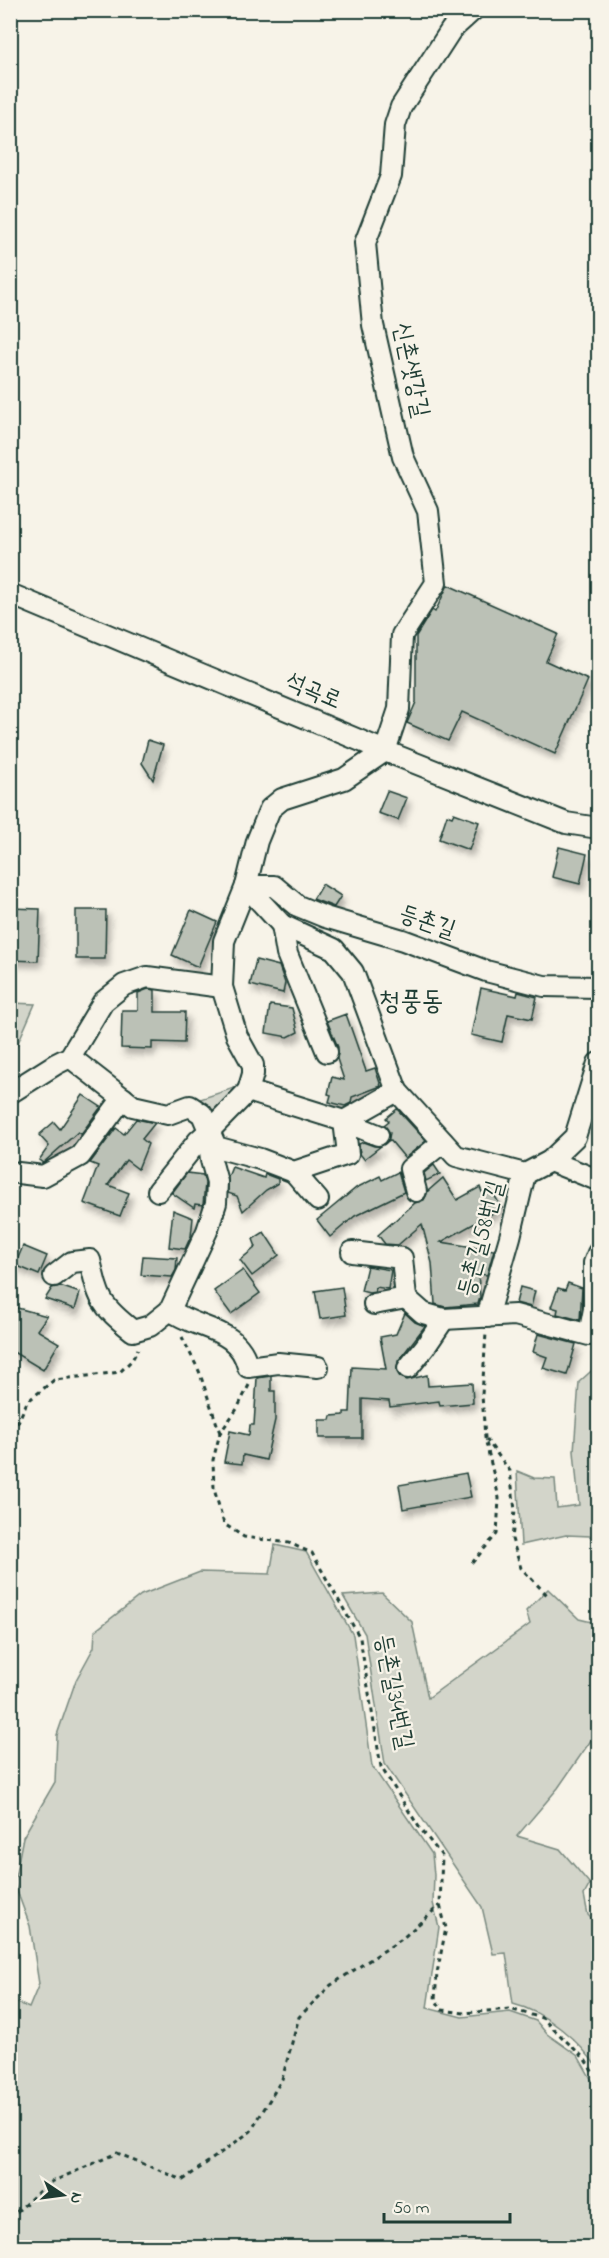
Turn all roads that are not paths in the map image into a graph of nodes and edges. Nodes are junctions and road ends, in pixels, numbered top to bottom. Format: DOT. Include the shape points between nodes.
graph roads {
  1 [pos="473,10"];
  2 [pos="10,594"];
  3 [pos="385,751"];
  4 [pos="598,828"];
  5 [pos="246,886"];
  6 [pos="282,926"];
  7 [pos="222,987"];
  8 [pos="598,987"];
  9 [pos="327,1052"];
  10 [pos="70,1057"];
  11 [pos="598,1063"];
  12 [pos="248,1091"];
  13 [pos="397,1091"];
  14 [pos="10,1093"];
  15 [pos="123,1098"];
  16 [pos="344,1121"];
  17 [pos="208,1132"];
  18 [pos="378,1135"];
  19 [pos="443,1142"];
  20 [pos="550,1161"];
  21 [pos="10,1172"];
  22 [pos="294,1172"];
  23 [pos="525,1174"];
  24 [pos="598,1178"];
  25 [pos="159,1191"];
  26 [pos="416,1191"];
  27 [pos="318,1200"];
  28 [pos="352,1252"];
  29 [pos="598,1253"];
  30 [pos="54,1276"];
  31 [pos="406,1298"];
  32 [pos="374,1304"];
  33 [pos="170,1310"];
  34 [pos="487,1317"];
  35 [pos="444,1319"];
  36 [pos="318,1367"];
  37 [pos="408,1368"];
  1 -- 3 [label="street, 신촌샛강길" via="451,30 401,107 395,126 391,176 364,243 373,325 403,457 428,511 436,583 402,635 399,710"];
  2 -- 3 [label="street, 석곡로"];
  3 -- 4 [label="street, 석곡로" via="567,823"];
  3 -- 5 [label="street" via="344,779 282,799 270,809"];
  5 -- 6 [label="street"];
  5 -- 7 [label="street" via="224,941"];
  5 -- 8 [label="street, 등촌길" via="274,886 298,906 325,917 486,970 544,986"];
  6 -- 9 [label="street" via="287,954"];
  6 -- 13 [label="street" via="334,949 352,972"];
  7 -- 10 [label="street" via="147,977 124,985 103,1002"];
  7 -- 12 [label="street" via="237,1036 253,1065"];
  10 -- 14 [label="street"];
  10 -- 15 [label="street"];
  11 -- 20 [label="street" via="574,1137"];
  12 -- 16 [label="street"];
  12 -- 17 [label="street"];
  13 -- 16 [label="street"];
  13 -- 19 [label="street"];
  15 -- 17 [label="street" via="134,1106 168,1114 190,1106 202,1114"];
  15 -- 21 [label="street" via="80,1156 43,1176"];
  16 -- 18 [label="street"];
  16 -- 22 [label="street" via="348,1154"];
  17 -- 22 [label="street" via="216,1147"];
  17 -- 25 [label="street"];
  17 -- 33 [label="street" via="217,1182 216,1203"];
  19 -- 23 [label="street" via="456,1156"];
  19 -- 26 [label="street" via="410,1169"];
  20 -- 23 [label="street"];
  20 -- 24 [label="street"];
  22 -- 27 [label="street"];
  23 -- 34 [label="street, 등촌길58번길"];
  28 -- 31 [label="street" via="402,1258"];
  29 -- 34 [label="street, 등촌길58번길" via="589,1335 515,1315"];
  30 -- 33 [label="street" via="72,1262 90,1260 98,1293 110,1313 133,1331 150,1326"];
  31 -- 32 [label="street"];
  31 -- 35 [label="street, 등촌길58번길" via="423,1313"];
  33 -- 36 [label="street" via="181,1319 230,1338 245,1355 248,1367"];
  34 -- 35 [label="street, 등촌길58번길"];
  35 -- 37 [label="street, 등촌길58번길"];
}
